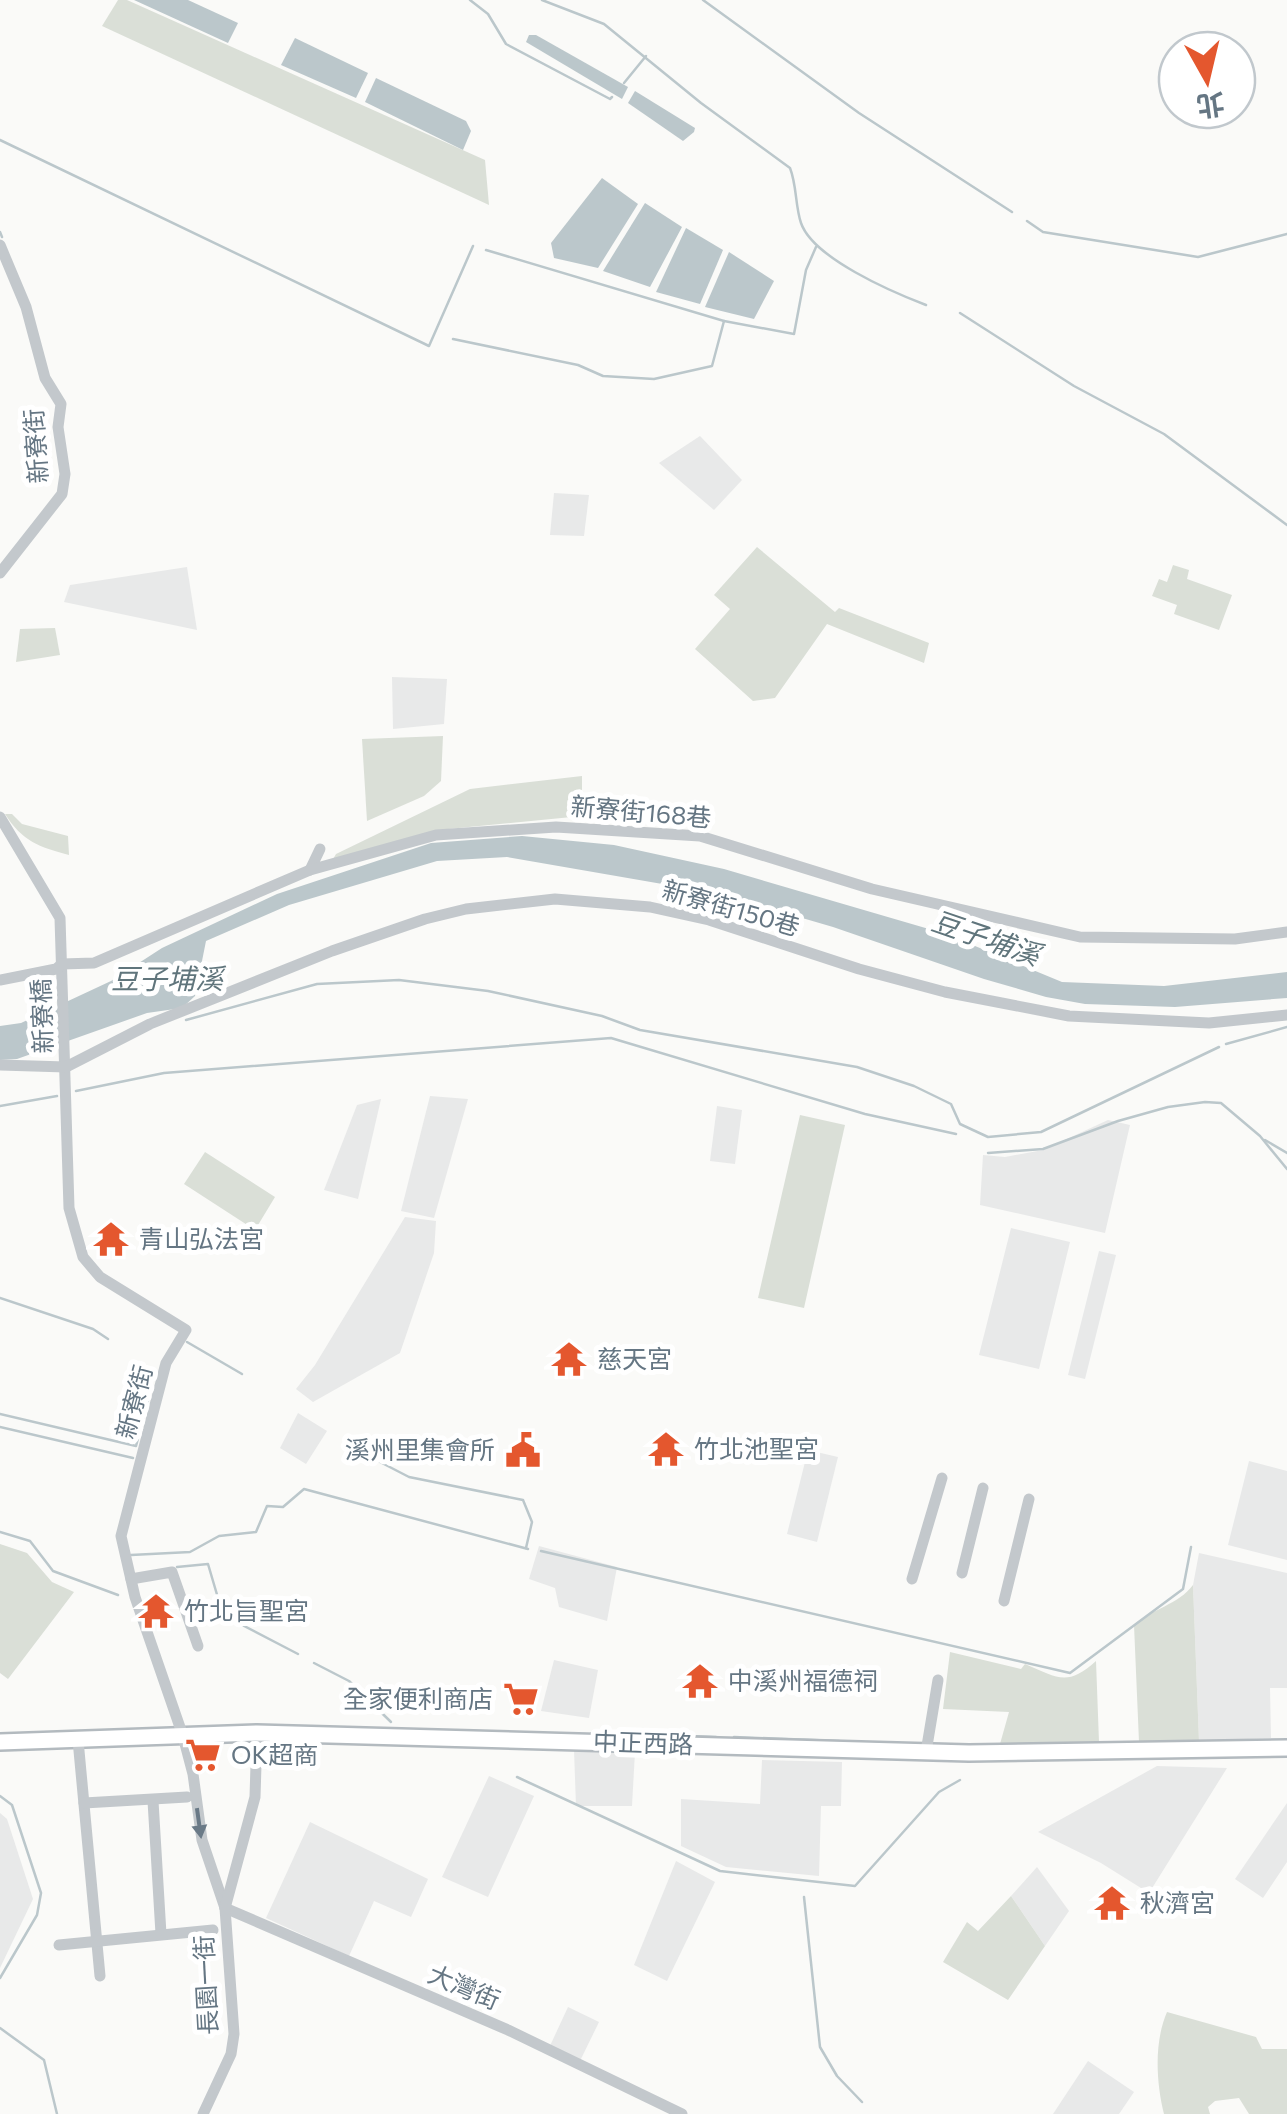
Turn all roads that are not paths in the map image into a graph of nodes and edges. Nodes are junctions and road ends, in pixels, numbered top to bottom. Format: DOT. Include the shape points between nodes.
graph roads {
  1 [pos="0,245"];
  2 [pos="0,573"];
  3 [pos="0,819"];
  4 [pos="320,848"];
  5 [pos="310,870"];
  6 [pos="1287,932"];
  7 [pos="62,964"];
  8 [pos="0,980"];
  9 [pos="1287,1015"];
  10 [pos="0,1065"];
  11 [pos="66,1067"];
  12 [pos="942,1478"];
  13 [pos="983,1488"];
  14 [pos="1029,1499"];
  15 [pos="962,1573"];
  16 [pos="131,1579"];
  17 [pos="912,1579"];
  18 [pos="1004,1601"];
  19 [pos="198,1646"];
  20 [pos="938,1680"];
  21 [pos="257,1734"];
  22 [pos="183,1736"];
  23 [pos="78,1740"];
  24 [pos="0,1742"];
  25 [pos="1287,1748"];
  26 [pos="926,1752"];
  27 [pos="187,1797"];
  28 [pos="154,1801"];
  29 [pos="84,1803"];
  30 [pos="225,1908"];
  31 [pos="212,1930"];
  32 [pos="162,1934"];
  33 [pos="97,1941"];
  34 [pos="60,1945"];
  35 [pos="100,1976"];
  36 [pos="203,2114"];
  37 [pos="682,2114"];
  1 -- 2 [label="street, 新寮街" via="26,306 45,378 61,404 65,474 62,494"];
  3 -- 7 [label="street" via="60,918"];
  4 -- 5 [label="street"];
  5 -- 6 [label="street, 新寮街168巷" via="436,835 556,827 700,836 872,889 1080,936 1235,939"];
  5 -- 7 [label="street, 新寮街168巷" via="94,963"];
  7 -- 8 [label="street, 新寮街168巷"];
  7 -- 11 [label="street, 新寮橋"];
  9 -- 11 [label="street, 新寮街150巷" via="1209,1023 1069,1016 945,992 709,920 556,899 424,919 150,1024"];
  10 -- 11 [label="street"];
  11 -- 16 [label="street, 新寮街" via="69,1208 83,1256 100,1277 186,1330 166,1363 121,1536"];
  12 -- 17 [label="street"];
  13 -- 15 [label="street"];
  14 -- 18 [label="street"];
  16 -- 19 [label="street" via="172,1572"];
  16 -- 22 [label="street, 新寮街"];
  20 -- 26 [label="street"];
  21 -- 22 [label="main road, 中正西路"];
  21 -- 26 [label="main road, 中正西路"];
  21 -- 30 [label="street, 長園一街" via="255,1797"];
  22 -- 23 [label="main road, 中正西路"];
  22 -- 30 [label="street, 長園一街, one-way" via="202,1840"];
  23 -- 24 [label="main road, 中正西路"];
  23 -- 29 [label="street"];
  25 -- 26 [label="main road, 中正西路"];
  27 -- 28 [label="street"];
  28 -- 29 [label="street"];
  28 -- 32 [label="street"];
  29 -- 33 [label="street"];
  30 -- 36 [label="street, 長園一街" via="234,2034"];
  30 -- 37 [label="street, 大灣街" via="508,2030"];
  31 -- 32 [label="street"];
  32 -- 33 [label="street"];
  33 -- 34 [label="street"];
  33 -- 35 [label="street"];
}
